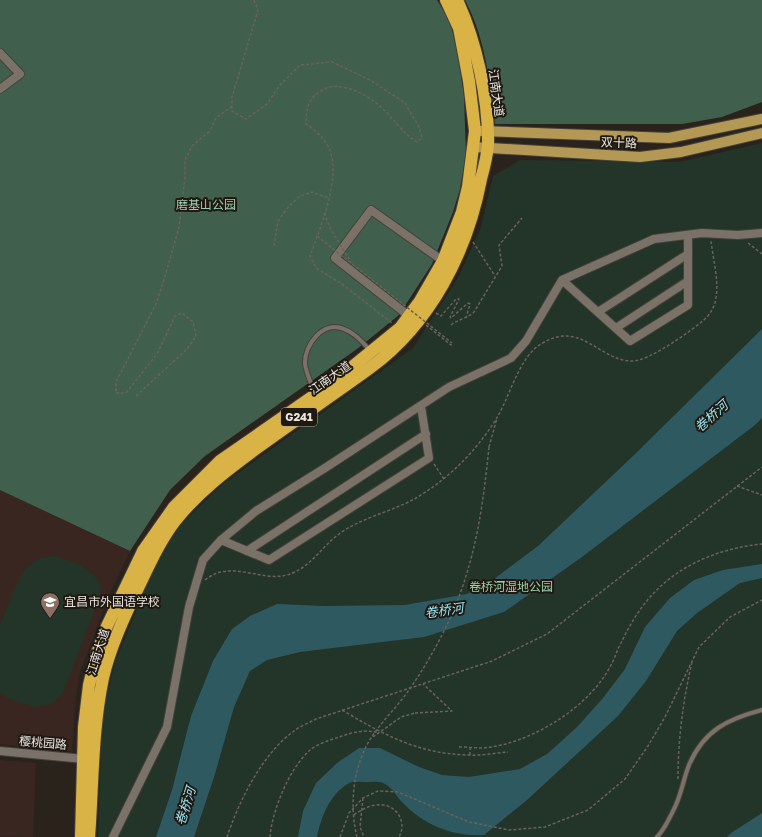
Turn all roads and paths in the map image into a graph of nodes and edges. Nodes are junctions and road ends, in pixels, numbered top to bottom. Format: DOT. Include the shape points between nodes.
graph roads {
  1 [pos="254,0"];
  2 [pos="446,0"];
  3 [pos="457,0"];
  4 [pos="0,53"];
  5 [pos="0,89"];
  6 [pos="232,106"];
  7 [pos="762,119"];
  8 [pos="474,131"];
  9 [pos="487,131"];
  10 [pos="762,133"];
  11 [pos="474,147"];
  12 [pos="488,148"];
  13 [pos="328,198"];
  14 [pos="324,213"];
  15 [pos="522,218"];
  16 [pos="467,232"];
  17 [pos="710,233"];
  18 [pos="762,233"];
  19 [pos="688,235"];
  20 [pos="738,235"];
  21 [pos="317,236"];
  22 [pos="274,246"];
  23 [pos="688,254"];
  24 [pos="762,254"];
  25 [pos="443,261"];
  26 [pos="352,264"];
  27 [pos="495,276"];
  28 [pos="562,280"];
  29 [pos="688,282"];
  30 [pos="428,307"];
  31 [pos="598,312"];
  32 [pos="414,318"];
  33 [pos="466,318"];
  34 [pos="451,325"];
  35 [pos="400,328"];
  36 [pos="616,328"];
  37 [pos="372,352"];
  38 [pos="316,394"];
  39 [pos="136,396"];
  40 [pos="421,406"];
  41 [pos="498,415"];
  42 [pos="426,434"];
  43 [pos="429,458"];
  44 [pos="762,467"];
  45 [pos="444,479"];
  46 [pos="737,486"];
  47 [pos="762,495"];
  48 [pos="221,540"];
  49 [pos="762,544"];
  50 [pos="247,551"];
  51 [pos="204,582"];
  52 [pos="762,600"];
  53 [pos="692,660"];
  54 [pos="422,684"];
  55 [pos="342,710"];
  56 [pos="762,710"];
  57 [pos="382,734"];
  58 [pos="371,738"];
  59 [pos="459,747"];
  60 [pos="470,747"];
  61 [pos="0,751"];
  62 [pos="508,752"];
  63 [pos="470,756"];
  64 [pos="84,759"];
  65 [pos="678,781"];
  66 [pos="363,798"];
  67 [pos="354,815"];
  68 [pos="81,837"];
  69 [pos="89,837"];
  70 [pos="113,837"];
  71 [pos="227,837"];
  72 [pos="270,837"];
  73 [pos="340,837"];
  74 [pos="357,837"];
  75 [pos="364,837"];
  76 [pos="399,837"];
  77 [pos="657,837"];
  1 -- 6 [label="path" via="258,10 232,97"];
  2 -- 8 [label="highway, 江南大道 / G241" via="459,28 469,82"];
  3 -- 9 [label="highway, 江南大道 / G241" via="469,26 482,80"];
  4 -- 5 [label="street" via="20,74"];
  6 -- 13 [label="path" via="232,111 246,119 267,104 279,86 300,66 332,62 370,80 404,103 419,127 422,138 417,142 407,136 381,107 348,88 328,86 314,94 306,109 306,124 329,148 334,171"];
  6 -- 39 [label="path" via="216,118 210,131 192,146 185,160 179,227 166,273 156,304 116,382 116,393 126,393 157,354 175,316 182,313 193,322 196,336 187,349"];
  7 -- 9 [label="main road, 双十路" via="670,138"];
  8 -- 9 [label="main road, 双十路"];
  8 -- 11 [label="highway, 江南大道 / G241"];
  9 -- 12 [label="highway, 江南大道 / G241"];
  10 -- 12 [label="main road, 双十路" via="681,152 640,157"];
  11 -- 12 [label="main road, 双十路"];
  11 -- 25 [label="highway, 江南大道 / G241" via="462,212"];
  12 -- 16 [label="highway, 江南大道 / G241"];
  13 -- 14 [label="path"];
  13 -- 22 [label="path" via="312,192 300,196 278,221"];
  14 -- 21 [label="path"];
  14 -- 26 [label="path, bridge" via="331,230"];
  15 -- 27 [label="path" via="499,245 502,261"];
  16 -- 27 [label="path"];
  16 -- 30 [label="highway, 江南大道 / G241" via="445,281"];
  17 -- 19 [label="street"];
  17 -- 20 [label="street"];
  17 -- 41 [label="path" via="716,297 706,318 665,348 648,358 634,362 618,359 588,341 570,336 553,338 540,344 528,356"];
  18 -- 20 [label="street"];
  19 -- 23 [label="street"];
  19 -- 28 [label="street" via="654,239"];
  20 -- 24 [label="path"];
  21 -- 26 [label="path, bridge"];
  21 -- 35 [label="path" via="310,256 316,268 342,284"];
  23 -- 29 [label="street"];
  23 -- 31 [label="street"];
  25 -- 32 [label="highway, 江南大道 / G241" via="420,301"];
  25 -- 32 [label="street" via="372,210 335,258"];
  26 -- 32 [label="path, bridge" via="452,342 451,345"];
  27 -- 33 [label="path" via="474,312"];
  28 -- 31 [label="street"];
  28 -- 40 [label="street" via="526,341 511,358 449,387"];
  29 -- 36 [label="street"];
  29 -- 36 [label="street" via="688,305 630,341"];
  30 -- 32 [label="highway, 江南大道 / G241"];
  30 -- 33 [label="path" via="441,316 456,299 459,299 450,317 468,303 470,304"];
  31 -- 36 [label="street"];
  32 -- 35 [label="highway, 江南大道 / G241"];
  32 -- 69 [label="highway, 江南大道 / G241" via="400,343 371,367 226,470 198,495 157,546 114,642 104,677 97,718"];
  33 -- 34 [label="path"];
  35 -- 37 [label="highway, 江南大道 / G241"];
  37 -- 38 [label="highway, 江南大道 / G241"];
  37 -- 38 [label="lane" via="354,334 342,328 324,329 311,341 305,365"];
  38 -- 64 [label="highway, 江南大道 / G241" via="220,461 174,507 143,551 97,653 89,685 84,727"];
  40 -- 42 [label="street"];
  40 -- 48 [label="street" via="256,511"];
  41 -- 45 [label="path" via="476,447"];
  41 -- 58 [label="path, bridge" via="489,446 479,526 463,585 424,667"];
  42 -- 43 [label="street"];
  42 -- 50 [label="street"];
  43 -- 45 [label="path"];
  43 -- 50 [label="street" via="269,560"];
  44 -- 46 [label="path"];
  45 -- 51 [label="path" via="416,498 335,537 305,566 288,574 271,577 226,570"];
  46 -- 47 [label="path"];
  46 -- 54 [label="path" via="547,634 492,661"];
  48 -- 50 [label="street"];
  48 -- 70 [label="street" via="203,560 190,607 167,727"];
  49 -- 60 [label="path" via="731,548 674,575 653,594 635,616 611,666 592,691 572,711 544,728 516,740 484,748"];
  52 -- 53 [label="path" via="730,617 699,647"];
  53 -- 65 [label="path" via="678,740"];
  53 -- 66 [label="path" via="665,717 644,752 625,779 588,810 545,826 509,830 469,822 398,792 378,791"];
  54 -- 55 [label="path"];
  54 -- 58 [label="path, bridge" via="452,711 415,713 401,717"];
  55 -- 57 [label="path"];
  55 -- 71 [label="path" via="316,719 295,730 280,742 254,778"];
  56 -- 77 [label="lane" via="734,718 705,738 690,765 678,802"];
  57 -- 63 [label="path" via="410,746 442,754"];
  57 -- 72 [label="path" via="372,731 354,732 325,742 309,751 296,766 288,781 271,825"];
  58 -- 67 [label="path, bridge" via="356,777"];
  59 -- 60 [label="path"];
  60 -- 63 [label="path"];
  61 -- 64 [label="street, 樱桃园路"];
  62 -- 63 [label="path"];
  64 -- 68 [label="highway, 江南大道 / G241"];
  66 -- 73 [label="path" via="349,813"];
  66 -- 75 [label="path" via="360,827"];
  67 -- 74 [label="path, bridge"];
  67 -- 76 [label="path, bridge" via="364,808 377,804 387,805 398,814 403,824"];
}
